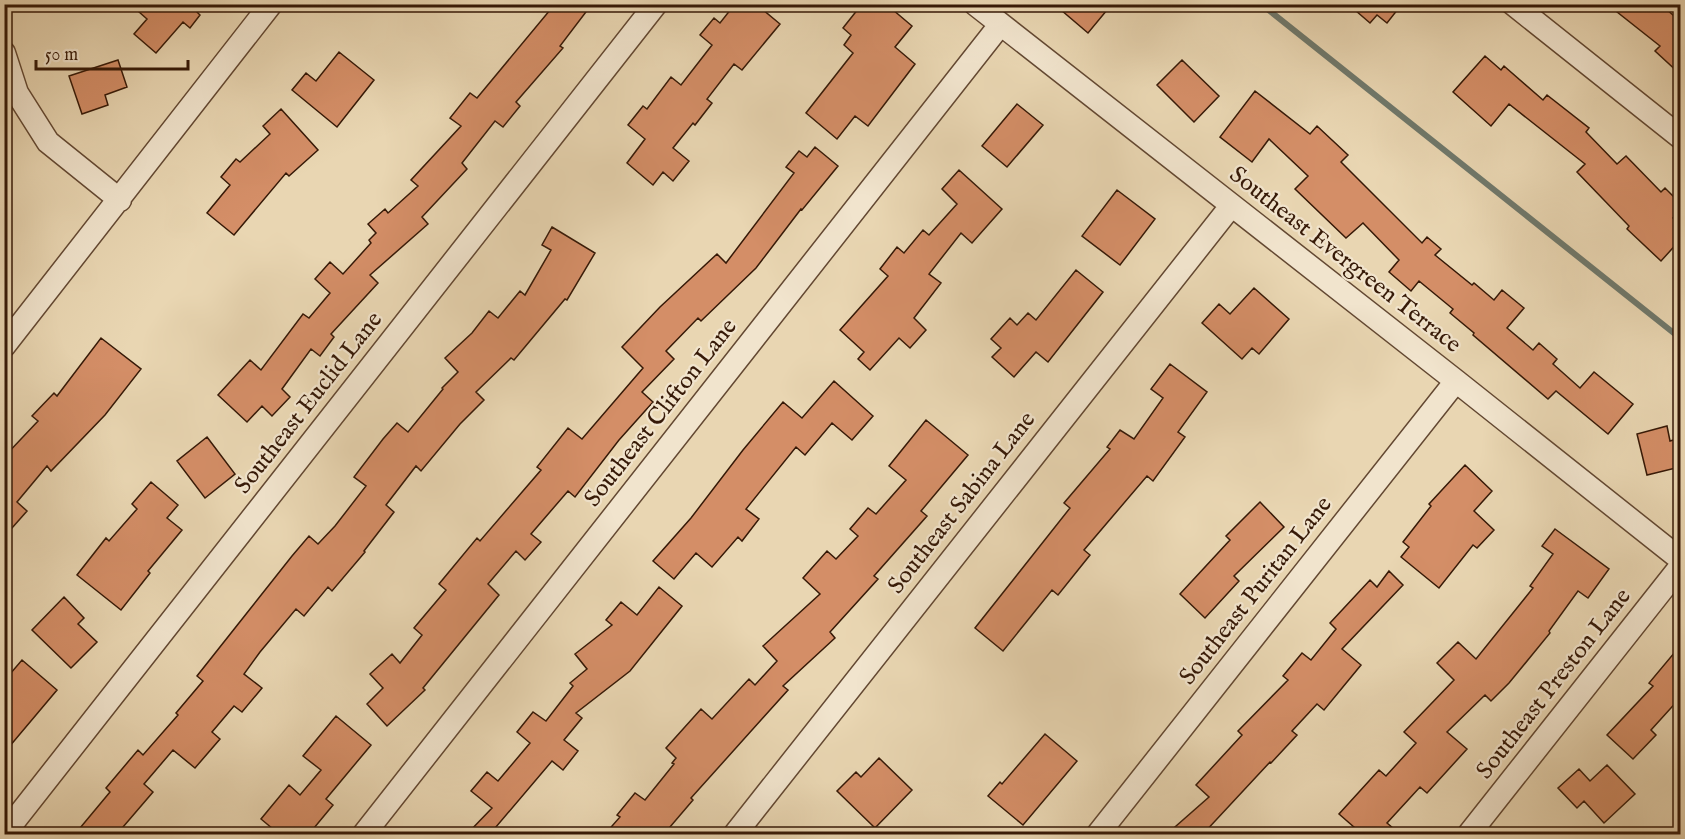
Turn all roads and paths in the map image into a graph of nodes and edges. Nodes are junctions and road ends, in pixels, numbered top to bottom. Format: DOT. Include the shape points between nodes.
graph roads {
  1 [pos="271,4"];
  2 [pos="656,4"];
  3 [pos="975,4"];
  4 [pos="1513,4"];
  5 [pos="1000,25"];
  6 [pos="4,53"];
  7 [pos="1680,137"];
  8 [pos="120,200"];
  9 [pos="1231,206"];
  10 [pos="4,346"];
  11 [pos="1456,381"];
  12 [pos="1680,559"];
  13 [pos="1680,567"];
  14 [pos="4,834"];
  15 [pos="364,834"];
  16 [pos="735,834"];
  17 [pos="1098,834"];
  18 [pos="1469,834"];
  1 -- 8 [label="street"];
  2 -- 14 [label="street, Southeast Euclid Lane"];
  3 -- 5 [label="street, Southeast Evergreen Terrace"];
  4 -- 7 [label="street"];
  5 -- 9 [label="street, Southeast Evergreen Terrace"];
  5 -- 15 [label="street, Southeast Clifton Lane"];
  6 -- 8 [label="street" via="17,93 48,142"];
  8 -- 10 [label="street"];
  9 -- 11 [label="street, Southeast Evergreen Terrace"];
  9 -- 16 [label="street, Southeast Sabina Lane"];
  11 -- 12 [label="street, Southeast Evergreen Terrace"];
  11 -- 17 [label="street, Southeast Puritan Lane"];
  13 -- 18 [label="street, Southeast Preston Lane"];
}
